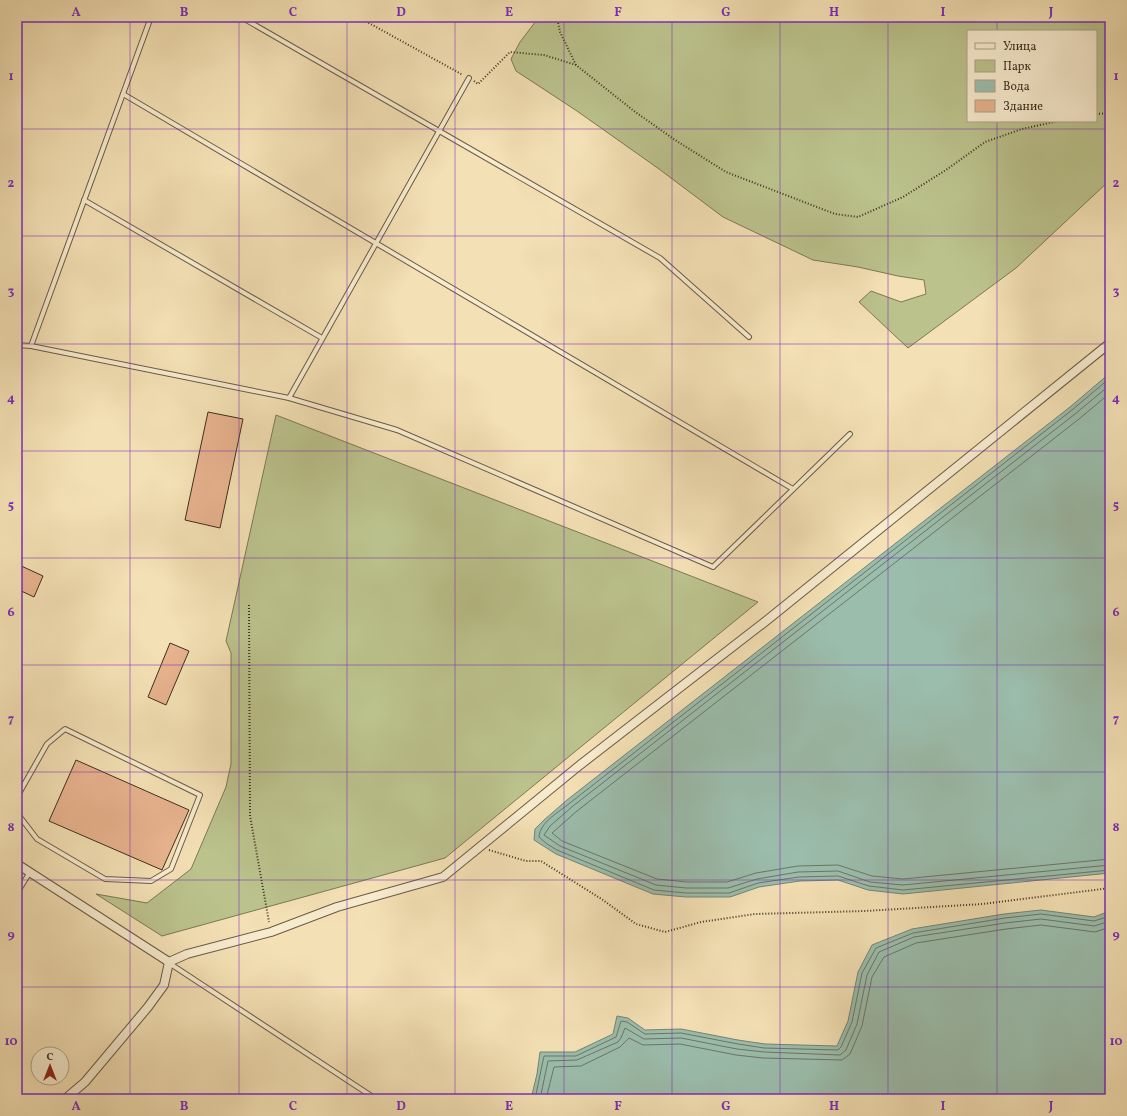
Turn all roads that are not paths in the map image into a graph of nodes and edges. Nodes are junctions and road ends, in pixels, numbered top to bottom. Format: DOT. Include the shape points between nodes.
graph roads {
  1 [pos="151,17"];
  2 [pos="241,17"];
  3 [pos="469,78"];
  4 [pos="123,94"];
  5 [pos="439,131"];
  6 [pos="84,200"];
  7 [pos="376,243"];
  8 [pos="749,337"];
  9 [pos="322,338"];
  10 [pos="1110,343"];
  11 [pos="17,345"];
  12 [pos="31,346"];
  13 [pos="289,398"];
  14 [pos="850,434"];
  15 [pos="793,489"];
  16 [pos="17,797"];
  17 [pos="17,813"];
  18 [pos="17,864"];
  19 [pos="30,872"];
  20 [pos="17,893"];
  21 [pos="169,962"];
  22 [pos="65,1099"];
  23 [pos="376,1099"];
  1 -- 4 [label="lane"];
  2 -- 5 [label="lane"];
  3 -- 5 [label="lane"];
  4 -- 6 [label="lane"];
  4 -- 7 [label="lane"];
  5 -- 7 [label="lane"];
  5 -- 8 [label="lane" via="660,258"];
  6 -- 9 [label="lane"];
  6 -- 12 [label="lane"];
  7 -- 9 [label="lane"];
  7 -- 15 [label="lane"];
  9 -- 13 [label="lane"];
  10 -- 21 [label="street" via="766,621 580,765 443,877 337,907 271,932 187,954"];
  11 -- 12 [label="lane"];
  12 -- 13 [label="lane"];
  13 -- 15 [label="lane" via="397,430 713,567"];
  14 -- 15 [label="lane"];
  16 -- 17 [label="lane" via="47,744 66,729 200,795 171,869 151,881 105,879 37,839"];
  18 -- 19 [label="street"];
  19 -- 20 [label="lane"];
  19 -- 21 [label="street"];
  21 -- 22 [label="street" via="164,985 148,1007 85,1082"];
  21 -- 23 [label="lane"];
}
